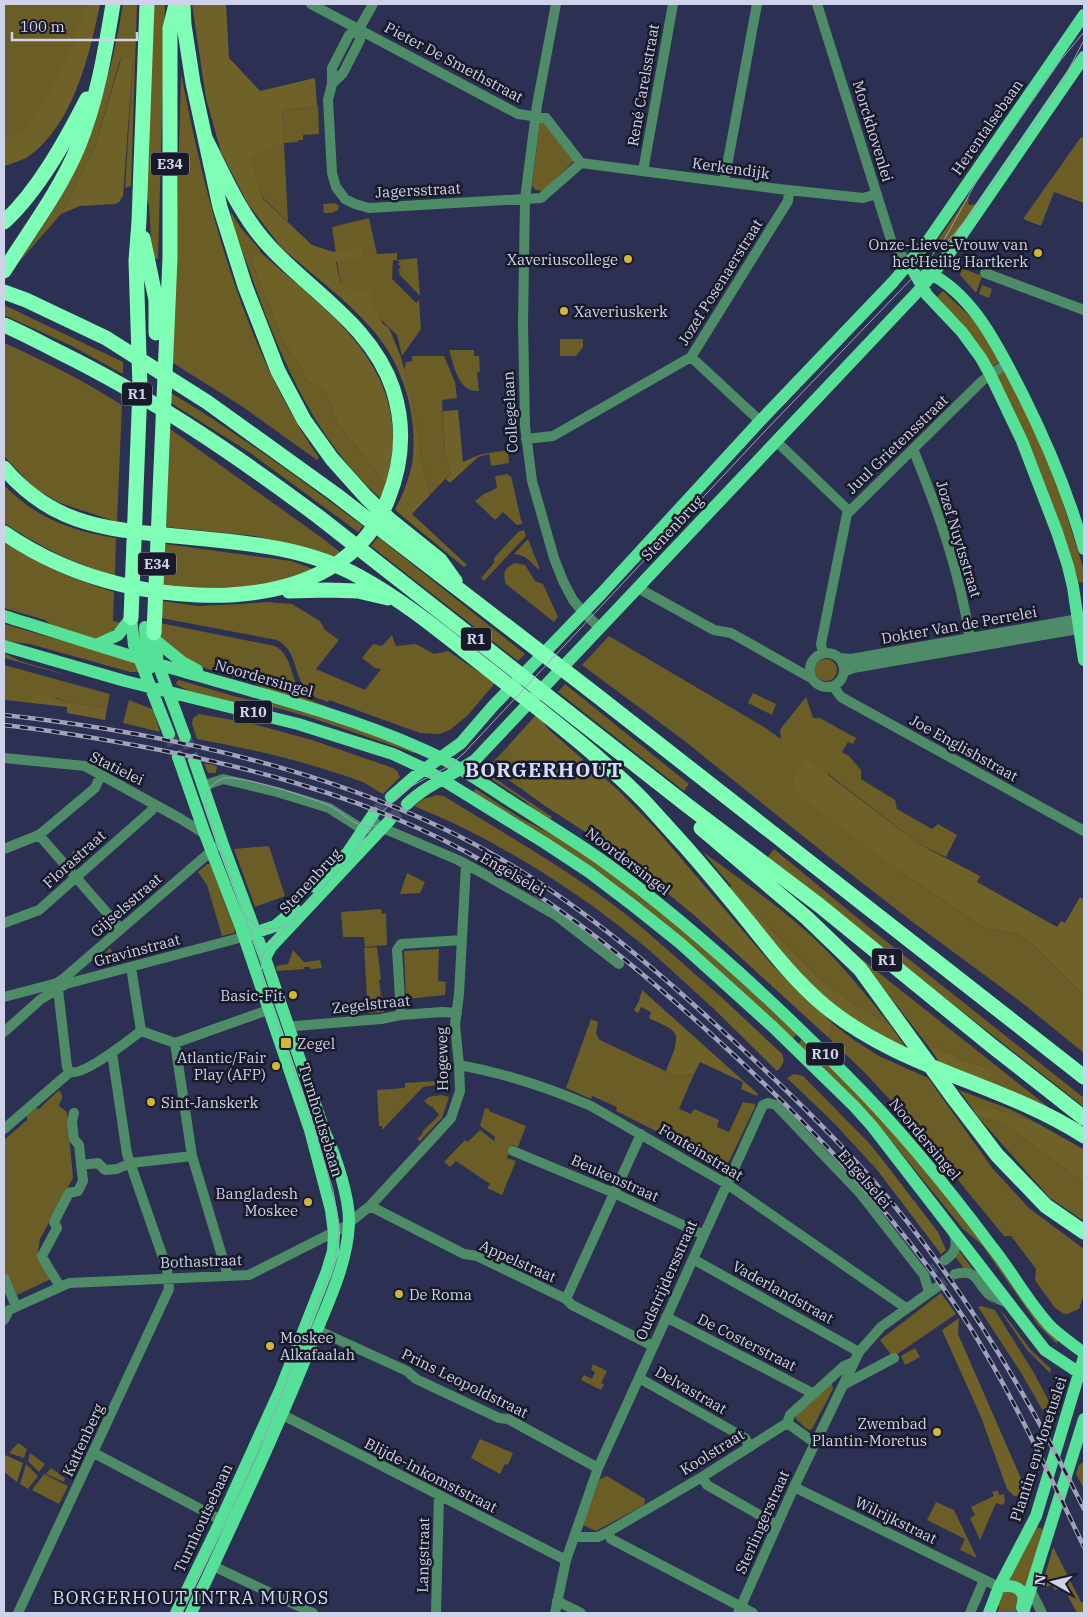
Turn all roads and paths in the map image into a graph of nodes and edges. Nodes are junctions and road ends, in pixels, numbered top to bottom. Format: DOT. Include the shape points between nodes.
graph roads {
  1 [pos="113,4"];
  2 [pos="147,4"];
  3 [pos="176,4"];
  4 [pos="183,4"];
  5 [pos="311,4"];
  6 [pos="372,4"];
  7 [pos="556,4"];
  8 [pos="672,4"];
  9 [pos="757,4"];
  10 [pos="817,4"];
  11 [pos="1084,15"];
  12 [pos="359,29"];
  13 [pos="105,51"];
  14 [pos="1084,57"];
  15 [pos="535,117"];
  16 [pos="205,138"];
  17 [pos="581,163"];
  18 [pos="643,171"];
  19 [pos="724,182"];
  20 [pos="789,191"];
  21 [pos="877,194"];
  22 [pos="525,199"];
  23 [pos="139,221"];
  24 [pos="4,222"];
  25 [pos="912,260"];
  26 [pos="4,271"];
  27 [pos="985,273"];
  28 [pos="932,274"];
  29 [pos="922,287"];
  30 [pos="4,292"];
  31 [pos="1084,310"];
  32 [pos="162,321"];
  33 [pos="4,325"];
  34 [pos="691,357"];
  35 [pos="1007,363"];
  36 [pos="990,374"];
  37 [pos="760,421"];
  38 [pos="526,439"];
  39 [pos="776,441"];
  40 [pos="913,449"];
  41 [pos="150,454"];
  42 [pos="4,468"];
  43 [pos="148,498"];
  44 [pos="849,511"];
  45 [pos="4,532"];
  46 [pos="1084,549"];
  47 [pos="1079,586"];
  48 [pos="638,588"];
  49 [pos="252,592"];
  50 [pos="464,594"];
  51 [pos="398,600"];
  52 [pos="583,612"];
  53 [pos="4,616"];
  54 [pos="1082,623"];
  55 [pos="142,628"];
  56 [pos="600,628"];
  57 [pos="970,639"];
  58 [pos="96,645"];
  59 [pos="4,646"];
  60 [pos="823,653"];
  61 [pos="839,658"];
  62 [pos="1084,660"];
  63 [pos="149,661"];
  64 [pos="811,664"];
  65 [pos="791,667"];
  66 [pos="844,672"];
  67 [pos="811,678"];
  68 [pos="214,680"];
  69 [pos="833,686"];
  70 [pos="152,688"];
  71 [pos="168,691"];
  72 [pos="170,734"];
  73 [pos="185,737"];
  74 [pos="178,757"];
  75 [pos="4,758"];
  76 [pos="441,758"];
  77 [pos="194,760"];
  78 [pos="425,770"];
  79 [pos="460,770"];
  80 [pos="101,775"];
  81 [pos="443,780"];
  82 [pos="202,786"];
  83 [pos="391,797"];
  84 [pos="154,804"];
  85 [pos="407,804"];
  86 [pos="688,806"];
  87 [pos="374,814"];
  88 [pos="199,818"];
  89 [pos="181,819"];
  90 [pos="215,822"];
  91 [pos="386,824"];
  92 [pos="362,830"];
  93 [pos="1084,831"];
  94 [pos="205,834"];
  95 [pos="39,835"];
  96 [pos="222,842"];
  97 [pos="4,849"];
  98 [pos="211,851"];
  99 [pos="466,864"];
  100 [pos="76,878"];
  101 [pos="4,923"];
  102 [pos="121,930"];
  103 [pos="252,936"];
  104 [pos="462,940"];
  105 [pos="276,941"];
  106 [pos="265,958"];
  107 [pos="619,964"];
  108 [pos="131,967"];
  109 [pos="58,989"];
  110 [pos="4,997"];
  111 [pos="268,1010"];
  112 [pos="457,1012"];
  113 [pos="401,1015"];
  114 [pos="288,1028"];
  115 [pos="141,1031"];
  116 [pos="4,1032"];
  117 [pos="175,1043"];
  118 [pos="112,1053"];
  119 [pos="459,1065"];
  120 [pos="70,1072"];
  121 [pos="1084,1077"];
  122 [pos="763,1105"];
  123 [pos="74,1112"];
  124 [pos="1084,1118"];
  125 [pos="4,1129"];
  126 [pos="641,1134"];
  127 [pos="1084,1136"];
  128 [pos="513,1151"];
  129 [pos="192,1156"];
  130 [pos="131,1163"];
  131 [pos="81,1165"];
  132 [pos="727,1184"];
  133 [pos="614,1193"];
  134 [pos="347,1204"];
  135 [pos="368,1208"];
  136 [pos="349,1223"];
  137 [pos="954,1231"];
  138 [pos="1084,1232"];
  139 [pos="334,1233"];
  140 [pos="704,1235"];
  141 [pos="693,1259"];
  142 [pos="945,1260"];
  143 [pos="955,1274"];
  144 [pos="228,1276"];
  145 [pos="168,1277"];
  146 [pos="4,1278"];
  147 [pos="60,1287"];
  148 [pos="933,1289"];
  149 [pos="566,1299"];
  150 [pos="1007,1302"];
  151 [pos="16,1306"];
  152 [pos="906,1308"];
  153 [pos="666,1317"];
  154 [pos="4,1320"];
  155 [pos="317,1330"];
  156 [pos="653,1346"];
  157 [pos="860,1352"];
  158 [pos="1084,1353"];
  159 [pos="894,1358"];
  160 [pos="1084,1358"];
  161 [pos="854,1362"];
  162 [pos="1082,1375"];
  163 [pos="639,1378"];
  164 [pos="843,1385"];
  165 [pos="814,1394"];
  166 [pos="277,1412"];
  167 [pos="1084,1419"];
  168 [pos="787,1422"];
  169 [pos="815,1442"];
  170 [pos="750,1446"];
  171 [pos="94,1453"];
  172 [pos="598,1468"];
  173 [pos="702,1478"];
  174 [pos="794,1487"];
  175 [pos="439,1496"];
  176 [pos="222,1520"];
  177 [pos="777,1524"];
  178 [pos="608,1532"];
  179 [pos="574,1537"];
  180 [pos="566,1560"];
  181 [pos="213,1566"];
  182 [pos="981,1578"];
  183 [pos="999,1587"];
  184 [pos="1030,1591"];
  185 [pos="557,1601"];
  186 [pos="739,1610"];
  187 [pos="18,1613"];
  188 [pos="176,1613"];
  189 [pos="191,1613"];
  190 [pos="313,1613"];
  191 [pos="436,1613"];
  192 [pos="555,1613"];
  193 [pos="581,1613"];
  194 [pos="753,1613"];
  195 [pos="970,1613"];
  196 [pos="989,1613"];
  197 [pos="1022,1613"];
  198 [pos="1042,1613"];
  1 -- 13 [label="highway"];
  2 -- 23 [label="highway, E34"];
  3 -- 32 [label="highway, E34" via="170,28 169,292"];
  4 -- 16 [label="highway" via="193,83"];
  5 -- 12 [label="street, Pieter De Smethstraat"];
  6 -- 12 [label="street, Jagersstraat"];
  7 -- 15 [label="street, Collegelaan"];
  8 -- 18 [label="street, René Carelsstraat"];
  9 -- 19 [label="street"];
  10 -- 21 [label="street, Morckhovenlei"];
  11 -- 25 [label="main road, Herentalsebaan"];
  12 -- 15 [label="street, Pieter De Smethstraat" via="518,114"];
  12 -- 22 [label="street, Jagersstraat" via="349,35 332,68 328,100 332,173 336,187 345,199 369,208"];
  13 -- 24 [label="highway" via="90,95 60,148 41,178"];
  13 -- 26 [label="highway" via="92,109 78,147 54,195"];
  14 -- 28 [label="main road, Stenenbrug"];
  15 -- 17 [label="street" via="546,118"];
  15 -- 22 [label="street, Collegelaan"];
  16 -- 49 [label="highway" via="238,202 262,238 362,335 388,376 400,419 401,449 396,475 386,506 366,538 329,568 295,584"];
  16 -- 50 [label="highway" via="220,207 248,296 278,371 304,420 348,477 389,519 440,560"];
  17 -- 18 [label="street, Kerkendijk"];
  17 -- 22 [label="street" via="541,198"];
  18 -- 19 [label="street, Kerkendijk"];
  19 -- 20 [label="street, Kerkendijk"];
  20 -- 21 [label="street, Kerkendijk" via="863,198"];
  20 -- 34 [label="street, Jozef Posenaerstraat" via="788,201"];
  21 -- 25 [label="street, Morckhovenlei" via="892,243 900,254"];
  22 -- 38 [label="street, Collegelaan" via="523,404"];
  23 -- 32 [label="highway, E34"];
  23 -- 41 [label="highway, E34" via="136,261 140,370"];
  25 -- 28 [label="main road"];
  25 -- 29 [label="main road"];
  25 -- 37 [label="main road, Stenenbrug"];
  27 -- 31 [label="street"];
  28 -- 29 [label="main road, Stenenbrug"];
  28 -- 35 [label="main road" via="942,279 982,322"];
  29 -- 36 [label="main road" via="972,344"];
  29 -- 39 [label="main road, Stenenbrug"];
  30 -- 50 [label="highway, R1" via="106,338 207,402 335,494"];
  32 -- 41 [label="highway, E34"];
  33 -- 86 [label="highway, R1" via="94,369 192,427 248,465"];
  34 -- 37 [label="street"];
  34 -- 38 [label="street, Jozef Posenaerstraat" via="553,436"];
  35 -- 36 [label="street, Juul Grietensstraat"];
  35 -- 46 [label="main road" via="1060,477"];
  36 -- 40 [label="street, Juul Grietensstraat"];
  36 -- 47 [label="main road" via="1022,441"];
  37 -- 52 [label="main road, Stenenbrug"];
  38 -- 52 [label="street, Collegelaan" via="532,482 554,558 568,590"];
  39 -- 44 [label="street"];
  39 -- 48 [label="main road, Stenenbrug"];
  40 -- 44 [label="street, Juul Grietensstraat"];
  40 -- 57 [label="street, Jozef Nuytsstraat" via="943,528"];
  41 -- 43 [label="highway, E34"];
  41 -- 43 [label="highway, E34"];
  42 -- 51 [label="highway" via="35,498 76,519 133,532 261,545 310,556 346,569"];
  43 -- 55 [label="highway, E34"];
  43 -- 55 [label="highway, E34"];
  44 -- 60 [label="street, Juul Grietensstraat" via="821,644"];
  45 -- 49 [label="highway" via="65,566 122,585 203,596"];
  47 -- 54 [label="main road"];
  48 -- 56 [label="main road, Stenenbrug"];
  48 -- 65 [label="street"];
  49 -- 51 [label="highway" via="358,591"];
  50 -- 121 [label="highway, R1"];
  51 -- 127 [label="highway" via="564,729 644,801 787,969 834,1014 891,1049 1025,1104"];
  52 -- 56 [label="street, Collegelaan"];
  52 -- 76 [label="main road, Stenenbrug" via="456,748"];
  53 -- 58 [label="main road, Noordersingel / R10"];
  54 -- 57 [label="street, Dokter Van de Perrelei"];
  54 -- 62 [label="main road"];
  54 -- 66 [label="street, Dokter Van de Perrelei"];
  55 -- 58 [label="main road"];
  55 -- 63 [label="main road, E34"];
  55 -- 68 [label="main road" via="187,665"];
  56 -- 79 [label="main road, Stenenbrug" via="475,760"];
  57 -- 61 [label="street, Dokter Van de Perrelei" via="851,659"];
  58 -- 63 [label="main road, Noordersingel / R10"];
  59 -- 70 [label="main road, R10"];
  60 -- 61 [label="street, Dokter Van de Perrelei"];
  60 -- 64 [label="street"];
  61 -- 66 [label="street"];
  63 -- 68 [label="main road, Noordersingel / R10"];
  63 -- 70 [label="main road"];
  63 -- 71 [label="main road"];
  64 -- 65 [label="street"];
  64 -- 67 [label="street"];
  65 -- 67 [label="street"];
  66 -- 69 [label="street"];
  67 -- 69 [label="street" via="823,687"];
  68 -- 76 [label="main road, Noordersingel / R10" via="330,714"];
  69 -- 93 [label="street, Joe Englishstraat" via="841,697"];
  70 -- 71 [label="main road, R10"];
  70 -- 72 [label="main road"];
  71 -- 73 [label="main road"];
  71 -- 78 [label="main road, R10" via="346,738 400,757"];
  74 -- 88 [label="main road, Turnhoutsebaan"];
  75 -- 80 [label="street, Statielei" via="85,766"];
  76 -- 78 [label="main road, Stenenbrug"];
  76 -- 79 [label="main road, Noordersingel / R10"];
  77 -- 82 [label="main road, Turnhoutsebaan"];
  78 -- 81 [label="main road, R10"];
  78 -- 83 [label="main road, Stenenbrug"];
  79 -- 81 [label="main road, Stenenbrug"];
  79 -- 158 [label="main road, Noordersingel / R10" via="620,873 762,994 885,1116 993,1248 1034,1307 1068,1342"];
  80 -- 84 [label="street, Statielei"];
  80 -- 95 [label="street" via="95,788"];
  81 -- 85 [label="main road, Stenenbrug" via="420,792"];
  81 -- 137 [label="main road, R10" via="572,861 694,956 773,1026 854,1106"];
  82 -- 90 [label="main road, Turnhoutsebaan"];
  82 -- 92 [label="street" via="223,779 278,792 329,808"];
  84 -- 89 [label="street, Statielei"];
  84 -- 100 [label="street, Florastraat" via="150,812"];
  86 -- 124 [label="highway, R1" via="819,905"];
  86 -- 138 [label="highway" via="691,819 807,918 860,969 997,1155 1046,1206"];
  87 -- 91 [label="street, Stenenbrug" via="375,823"];
  87 -- 92 [label="main road, Stenenbrug"];
  88 -- 89 [label="street"];
  88 -- 90 [label="street"];
  88 -- 94 [label="main road, Turnhoutsebaan"];
  89 -- 94 [label="street, Statielei"];
  90 -- 96 [label="main road, Turnhoutsebaan"];
  91 -- 92 [label="street"];
  91 -- 99 [label="street, Engelselei"];
  91 -- 105 [label="main road, Stenenbrug"];
  92 -- 103 [label="main road, Stenenbrug" via="348,852 286,918"];
  94 -- 98 [label="main road, Turnhoutsebaan"];
  95 -- 97 [label="street"];
  95 -- 100 [label="street"];
  96 -- 98 [label="street, Gijselsstraat"];
  96 -- 103 [label="main road, Turnhoutsebaan"];
  98 -- 102 [label="street, Gijselsstraat"];
  98 -- 103 [label="main road, Turnhoutsebaan" via="227,890"];
  99 -- 104 [label="street, Hogeweg"];
  99 -- 107 [label="street, Engelselei" via="557,916"];
  100 -- 101 [label="street, Florastraat" via="39,910"];
  100 -- 102 [label="street"];
  102 -- 110 [label="street, Gijselsstraat" via="57,983"];
  103 -- 105 [label="main road" via="268,942"];
  103 -- 106 [label="main road, Turnhoutsebaan"];
  103 -- 108 [label="street, Gravinstraat"];
  103 -- 111 [label="main road, Turnhoutsebaan"];
  104 -- 112 [label="street, Hogeweg"];
  104 -- 113 [label="street" via="401,944 396,950"];
  105 -- 106 [label="main road, Stenenbrug"];
  106 -- 114 [label="main road, Turnhoutsebaan"];
  108 -- 109 [label="street, Gravinstraat"];
  108 -- 115 [label="street"];
  109 -- 116 [label="street, Gravinstraat" via="41,999"];
  109 -- 120 [label="street"];
  111 -- 117 [label="street"];
  111 -- 139 [label="main road, Turnhoutsebaan" via="310,1130"];
  112 -- 113 [label="street, Zegelstraat"];
  112 -- 119 [label="street, Hogeweg"];
  113 -- 114 [label="street, Zegelstraat"];
  114 -- 134 [label="main road, Turnhoutsebaan" via="333,1152"];
  115 -- 117 [label="street"];
  115 -- 118 [label="street"];
  117 -- 129 [label="street"];
  118 -- 120 [label="street" via="77,1073"];
  118 -- 130 [label="street"];
  119 -- 126 [label="street, Fonteinstraat" via="568,1096"];
  119 -- 135 [label="street, Hogeweg" via="460,1091 451,1118"];
  120 -- 125 [label="street"];
  122 -- 132 [label="street, Oudstrijdersstraat"];
  122 -- 148 [label="street, Engelselei" via="776,1105 860,1193 926,1274"];
  123 -- 131 [label="street" via="74,1139 79,1145"];
  126 -- 132 [label="street, Fonteinstraat"];
  126 -- 133 [label="street"];
  128 -- 133 [label="street, Beukenstraat"];
  129 -- 130 [label="street"];
  129 -- 144 [label="street"];
  130 -- 131 [label="street" via="106,1170 98,1164"];
  130 -- 145 [label="street"];
  131 -- 147 [label="street" via="83,1181 78,1191 68,1194 42,1256"];
  132 -- 140 [label="street, Oudstrijdersstraat"];
  132 -- 152 [label="street, Fonteinstraat"];
  133 -- 140 [label="street, Beukenstraat"];
  133 -- 149 [label="street"];
  134 -- 135 [label="street"];
  134 -- 136 [label="main road, Turnhoutsebaan"];
  135 -- 136 [label="street, Hogeweg"];
  135 -- 149 [label="street, Appelstraat"];
  136 -- 139 [label="street, Hogeweg"];
  136 -- 155 [label="main road, Turnhoutsebaan" via="343,1262"];
  137 -- 142 [label="street" via="955,1250"];
  137 -- 150 [label="main road, R10"];
  139 -- 144 [label="street, Bothastraat" via="249,1275"];
  139 -- 166 [label="main road, Turnhoutsebaan" via="327,1271"];
  140 -- 141 [label="street, Oudstrijdersstraat"];
  141 -- 153 [label="street, Oudstrijdersstraat"];
  141 -- 157 [label="street, Vaderlandstraat"];
  143 -- 150 [label="street" via="974,1275 989,1294"];
  144 -- 145 [label="street, Bothastraat"];
  145 -- 147 [label="street, Bothastraat" via="69,1283"];
  145 -- 171 [label="street, Kattenberg" via="169,1289"];
  146 -- 151 [label="street"];
  147 -- 151 [label="street, Bothastraat"];
  148 -- 152 [label="street, Sterlingerstraat"];
  149 -- 156 [label="street, Appelstraat"];
  150 -- 162 [label="main road, R10" via="1045,1350"];
  151 -- 154 [label="street" via="9,1310"];
  152 -- 157 [label="street, Sterlingerstraat" via="881,1327"];
  153 -- 156 [label="street, Oudstrijdersstraat"];
  153 -- 165 [label="street, De Costerstraat"];
  155 -- 166 [label="main road, Turnhoutsebaan"];
  155 -- 172 [label="street, Prins Leopoldstraat" via="499,1418 508,1419"];
  156 -- 163 [label="street, Oudstrijdersstraat"];
  157 -- 161 [label="street, Sterlingerstraat"];
  159 -- 164 [label="street"];
  160 -- 162 [label="main road, Plantin en Moretuslei"];
  161 -- 164 [label="street, Sterlingerstraat"];
  161 -- 165 [label="street, Koolstraat" via="844,1366"];
  162 -- 183 [label="main road, Plantin en Moretuslei" via="1036,1516"];
  163 -- 170 [label="street, Delvastraat" via="745,1438"];
  163 -- 172 [label="street, Oudstrijdersstraat"];
  164 -- 169 [label="street, Sterlingerstraat"];
  165 -- 168 [label="street, Koolstraat" via="790,1415"];
  166 -- 175 [label="street, Blijde-Inkomststraat"];
  166 -- 176 [label="main road, Turnhoutsebaan"];
  166 -- 181 [label="main road, Turnhoutsebaan"];
  167 -- 184 [label="main road"];
  168 -- 169 [label="street"];
  168 -- 170 [label="street, Koolstraat"];
  169 -- 174 [label="street, Sterlingerstraat"];
  170 -- 173 [label="street, Koolstraat"];
  171 -- 176 [label="street"];
  171 -- 187 [label="street, Kattenberg"];
  172 -- 179 [label="street, Oudstrijdersstraat"];
  173 -- 177 [label="street" via="707,1486"];
  173 -- 178 [label="street, Koolstraat"];
  174 -- 177 [label="street, Sterlingerstraat"];
  174 -- 182 [label="street, Wilrijkstraat"];
  175 -- 180 [label="street, Blijde-Inkomststraat"];
  175 -- 191 [label="street, Langstraat"];
  176 -- 188 [label="main road, Turnhoutsebaan"];
  177 -- 186 [label="street, Sterlingerstraat"];
  178 -- 179 [label="street, Koolstraat" via="598,1537"];
  178 -- 186 [label="street" via="611,1539"];
  179 -- 180 [label="street, Oudstrijdersstraat"];
  180 -- 185 [label="street, Oudstrijdersstraat"];
  181 -- 189 [label="main road, Turnhoutsebaan"];
  181 -- 190 [label="street"];
  182 -- 183 [label="street"];
  182 -- 195 [label="street"];
  183 -- 196 [label="main road, Plantin en Moretuslei"];
  183 -- 197 [label="main road" via="1008,1585 1020,1591 1023,1596"];
  184 -- 197 [label="main road"];
  184 -- 198 [label="street"];
  185 -- 192 [label="street, Oudstrijdersstraat"];
  185 -- 193 [label="street"];
  186 -- 194 [label="street"];
}
